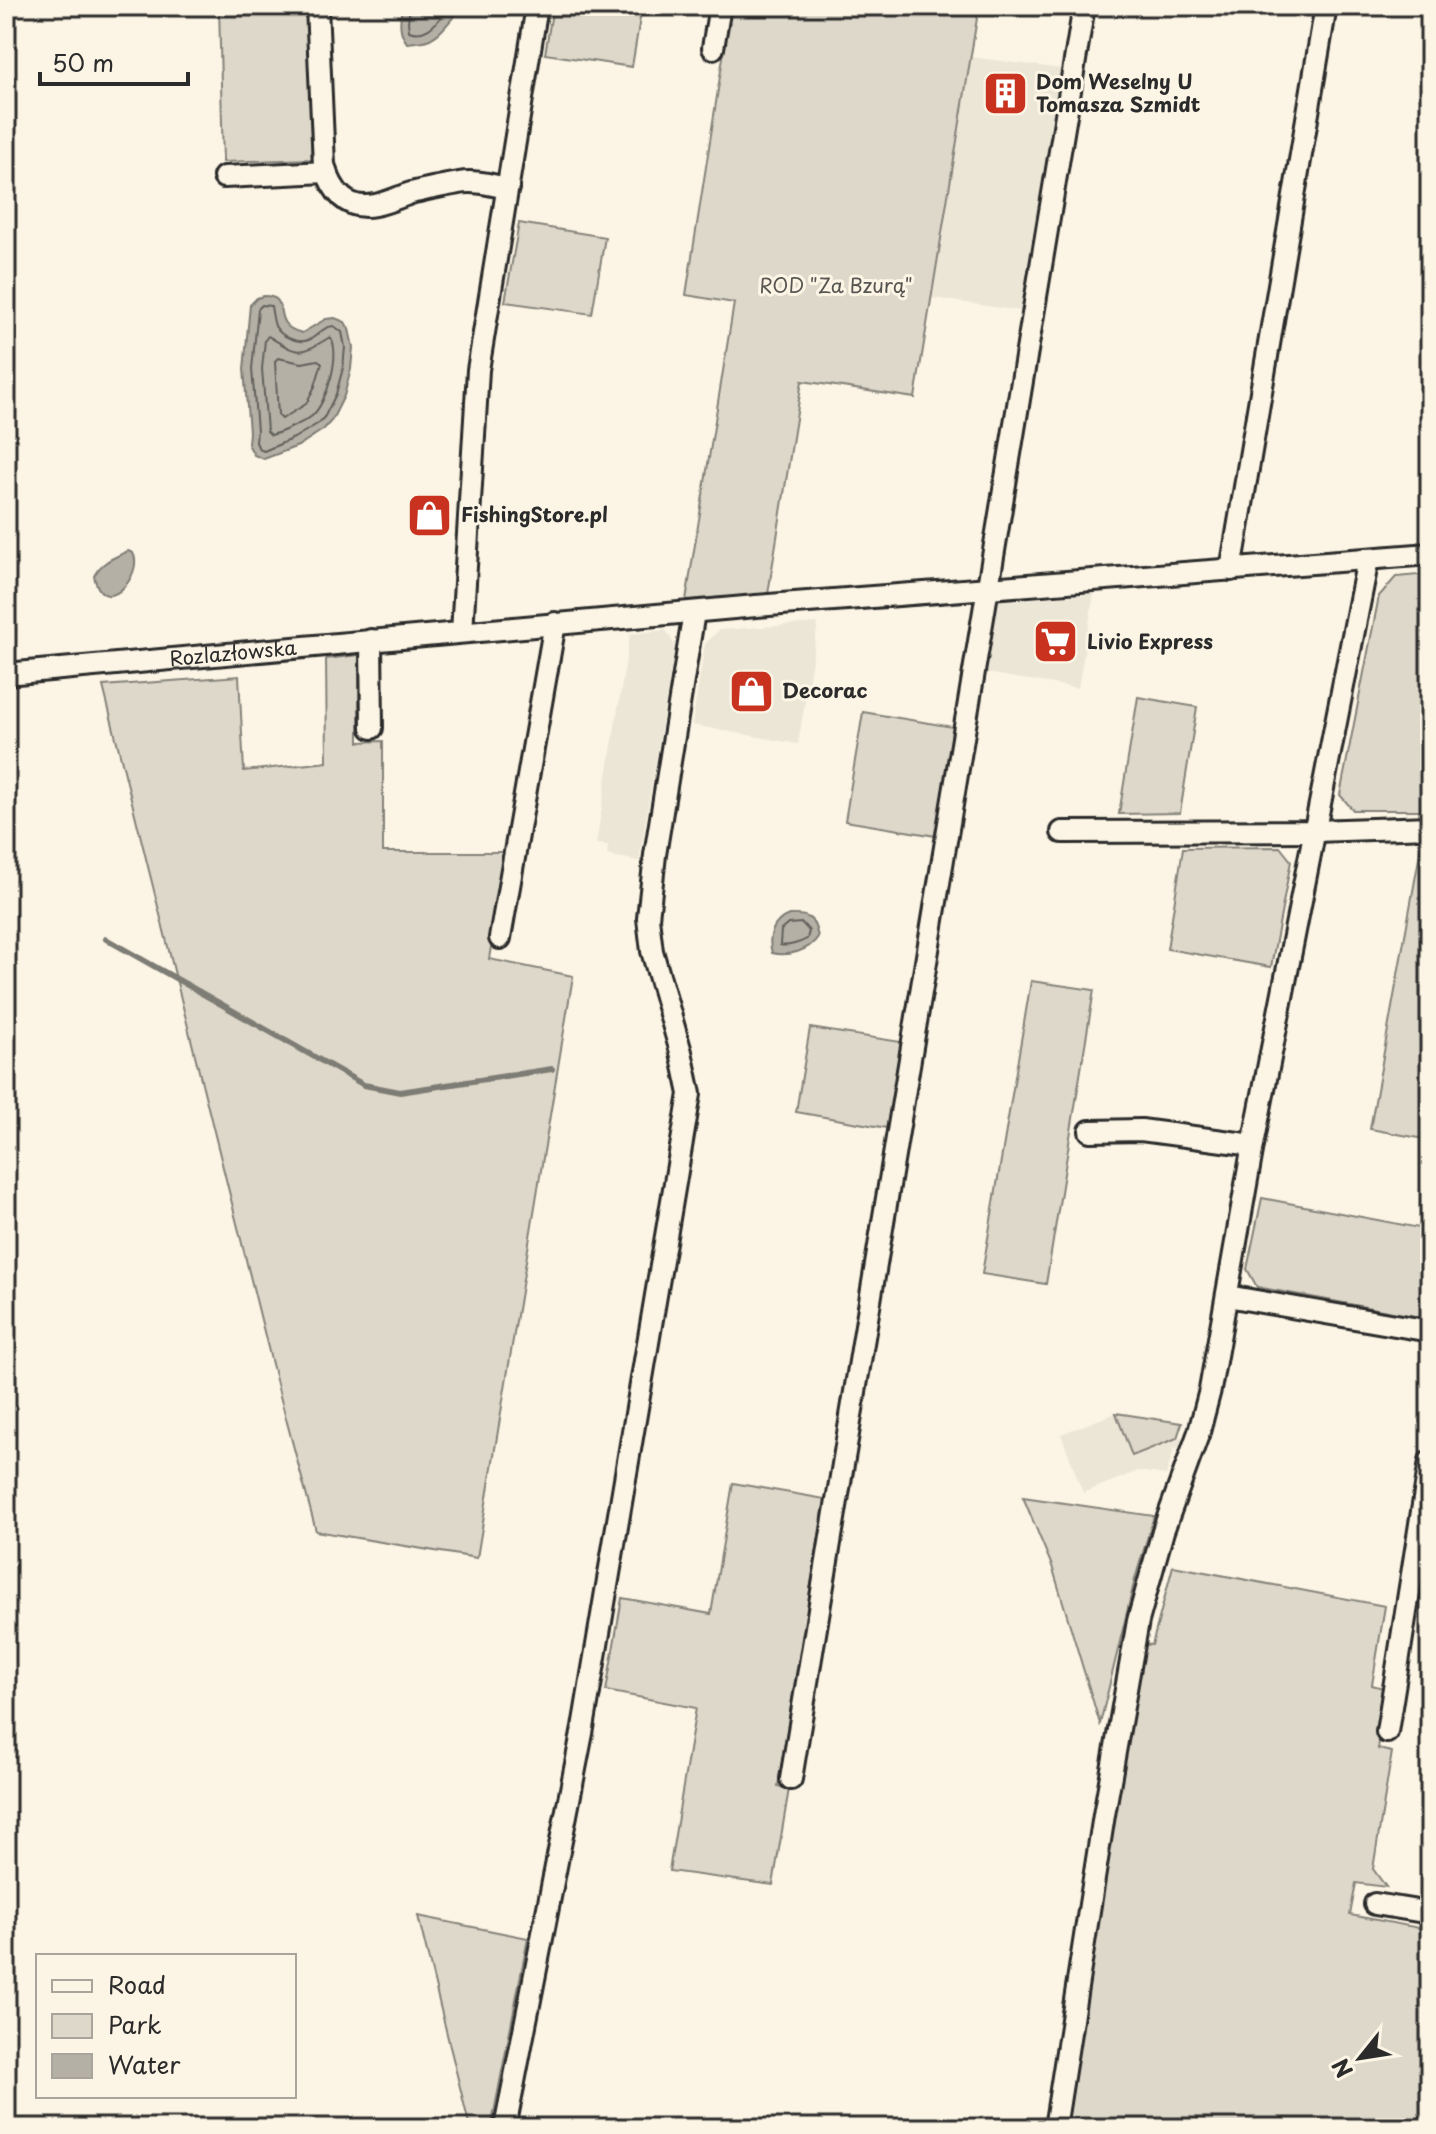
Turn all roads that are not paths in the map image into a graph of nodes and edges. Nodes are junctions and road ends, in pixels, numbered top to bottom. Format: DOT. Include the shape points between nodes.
graph roads {
  1 [pos="317,6"];
  2 [pos="537,6"];
  3 [pos="720,6"];
  4 [pos="1084,6"];
  5 [pos="1326,6"];
  6 [pos="713,48"];
  7 [pos="326,172"];
  8 [pos="224,177"];
  9 [pos="508,188"];
  10 [pos="1430,554"];
  11 [pos="1368,559"];
  12 [pos="1231,570"];
  13 [pos="986,590"];
  14 [pos="694,612"];
  15 [pos="555,623"];
  16 [pos="462,632"];
  17 [pos="371,640"];
  18 [pos="6,674"];
  19 [pos="372,728"];
  20 [pos="1430,827"];
  21 [pos="1315,831"];
  22 [pos="1062,832"];
  23 [pos="500,938"];
  24 [pos="1090,1131"];
  25 [pos="1253,1145"];
  26 [pos="1227,1296"];
  27 [pos="1430,1331"];
  28 [pos="1430,1461"];
  29 [pos="1387,1732"];
  30 [pos="791,1779"];
  31 [pos="1375,1904"];
  32 [pos="1430,1913"];
  33 [pos="505,2128"];
  34 [pos="1055,2128"];
  1 -- 7 [label="street"];
  2 -- 9 [label="street"];
  3 -- 6 [label="street"];
  4 -- 13 [label="street"];
  5 -- 12 [label="street"];
  7 -- 8 [label="street"];
  7 -- 9 [label="street" via="340,197 356,205 463,182"];
  9 -- 16 [label="street" via="478,370"];
  10 -- 11 [label="street, Rozlazłowska"];
  11 -- 12 [label="street, Rozlazłowska"];
  11 -- 21 [label="street"];
  12 -- 13 [label="street, Rozlazłowska"];
  13 -- 14 [label="street, Rozlazłowska"];
  13 -- 30 [label="street"];
  14 -- 15 [label="street, Rozlazłowska"];
  14 -- 33 [label="street" via="648,918 690,1094 583,1728"];
  15 -- 16 [label="street, Rozlazłowska"];
  15 -- 23 [label="street"];
  16 -- 17 [label="street, Rozlazłowska"];
  17 -- 18 [label="street, Rozlazłowska"];
  17 -- 19 [label="street"];
  20 -- 21 [label="street"];
  21 -- 22 [label="street"];
  21 -- 25 [label="street"];
  24 -- 25 [label="street" via="1141,1130"];
  25 -- 26 [label="street"];
  26 -- 27 [label="street"];
  26 -- 34 [label="street" via="1199,1432 1138,1621"];
  28 -- 29 [label="street"];
  31 -- 32 [label="street"];
}
